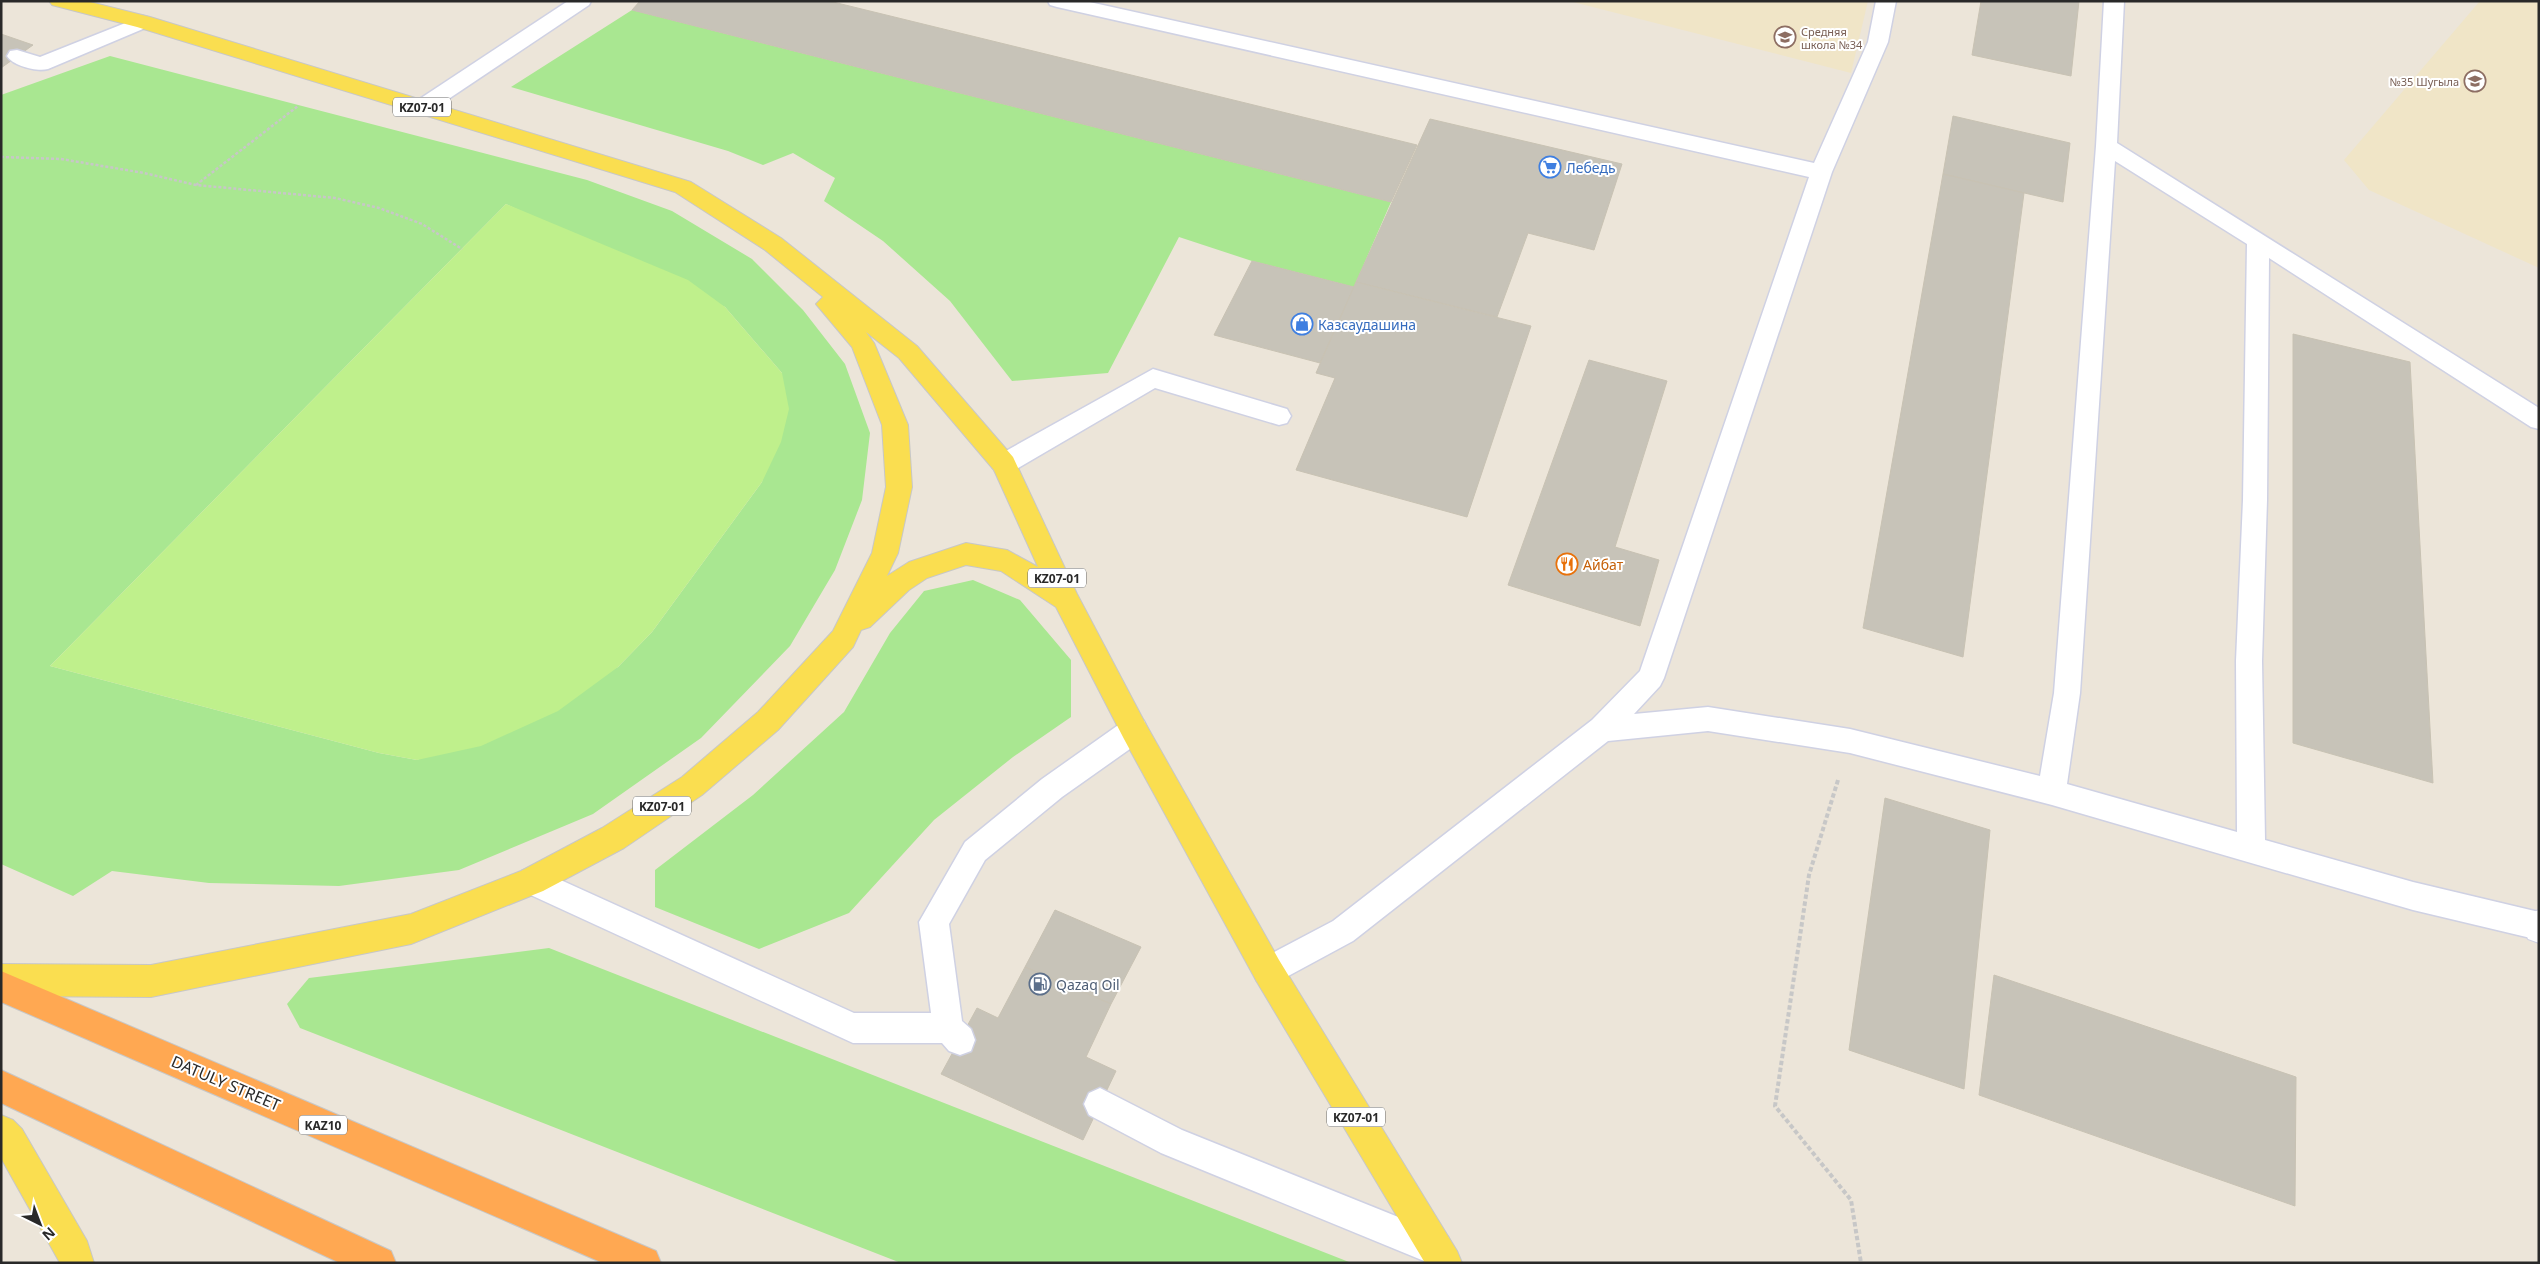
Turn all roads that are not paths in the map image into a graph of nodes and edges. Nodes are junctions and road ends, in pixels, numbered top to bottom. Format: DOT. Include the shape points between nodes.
graph roads {
  1 [pos="59,1"];
  2 [pos="582,1"];
  3 [pos="1057,1"];
  4 [pos="1886,1"];
  5 [pos="2114,1"];
  6 [pos="143,22"];
  7 [pos="17,56"];
  8 [pos="422,107"];
  9 [pos="2106,146"];
  10 [pos="1821,172"];
  11 [pos="2258,240"];
  12 [pos="773,244"];
  13 [pos="1279,416"];
  14 [pos="2539,420"];
  15 [pos="1004,464"];
  16 [pos="1066,598"];
  17 [pos="843,638"];
  18 [pos="1602,729"];
  19 [pos="1134,730"];
  20 [pos="2052,792"];
  21 [pos="2251,849"];
  22 [pos="532,880"];
  23 [pos="2539,926"];
  24 [pos="1268,971"];
  25 [pos="1,980"];
  26 [pos="1,986"];
  27 [pos="1,1086"];
  28 [pos="1100,1104"];
  29 [pos="1,1132"];
  30 [pos="1440,1256"];
  31 [pos="77,1263"];
  32 [pos="379,1263"];
  33 [pos="644,1263"];
  1 -- 6 [label="main road, KZ07-01"];
  2 -- 8 [label="lane"];
  3 -- 10 [label="lane"];
  4 -- 10 [label="lane" via="1878,42"];
  5 -- 9 [label="lane"];
  6 -- 7 [label="lane" via="42,64"];
  6 -- 8 [label="main road, KZ07-01"];
  8 -- 12 [label="main road, KZ07-01" via="683,187"];
  9 -- 11 [label="lane"];
  9 -- 20 [label="lane" via="2067,693"];
  10 -- 18 [label="lane" via="1651,678"];
  11 -- 14 [label="lane"];
  11 -- 21 [label="lane" via="2255,500 2249,661"];
  12 -- 15 [label="main road, KZ07-01" via="908,352"];
  12 -- 17 [label="main road, KZ07-01" via="862,343 895,425 899,487 885,553"];
  13 -- 15 [label="lane" via="1153,378"];
  15 -- 16 [label="main road, KZ07-01"];
  16 -- 17 [label="main road" via="1007,561 966,554 918,570 899,582"];
  16 -- 19 [label="main road, KZ07-01"];
  17 -- 22 [label="main road, KZ07-01" via="768,721 692,786 613,838"];
  18 -- 20 [label="lane" via="1708,719 1850,741"];
  18 -- 24 [label="lane" via="1342,931"];
  19 -- 22 [label="lane" via="1052,788 975,851 934,922 954,1034 853,1028"];
  19 -- 24 [label="main road, KZ07-01"];
  20 -- 21 [label="lane"];
  21 -- 23 [label="lane" via="2413,896"];
  22 -- 25 [label="main road, KZ07-01" via="411,929 151,980"];
  24 -- 30 [label="main road, KZ07-01"];
  26 -- 33 [label="highway, DATULY STREET / KAZ10"];
  27 -- 32 [label="highway"];
  28 -- 30 [label="lane" via="1172,1142"];
  29 -- 31 [label="main road" via="10,1141 75,1253"];
}
